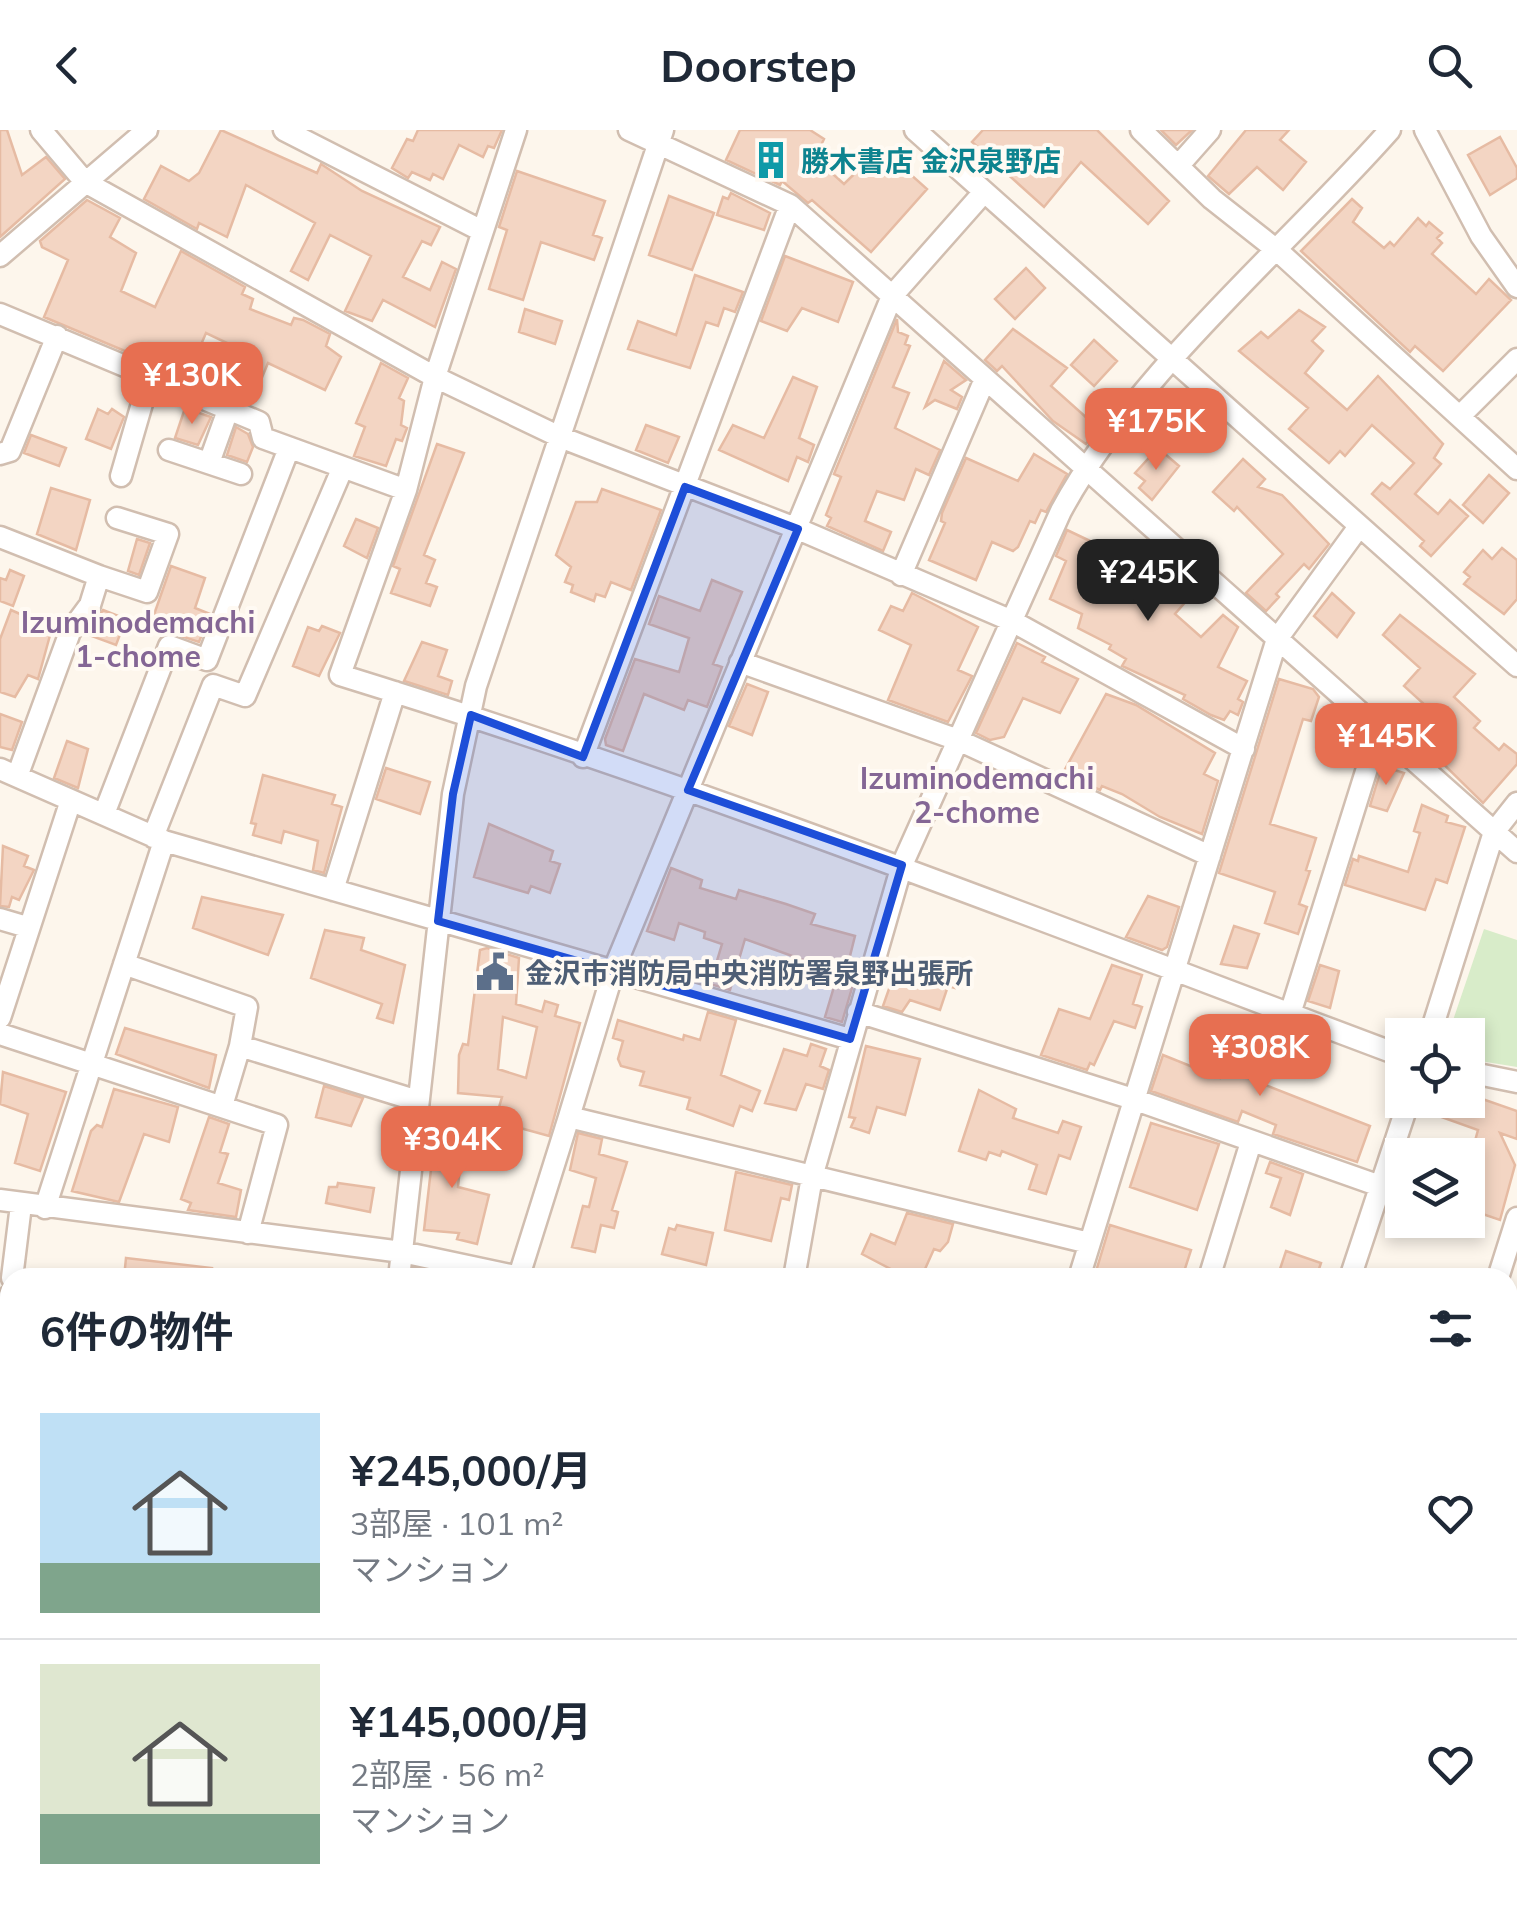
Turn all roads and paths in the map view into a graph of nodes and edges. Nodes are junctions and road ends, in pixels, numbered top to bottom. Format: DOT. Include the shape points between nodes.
graph roads {
  1 [pos="41,130"];
  2 [pos="147,130"];
  3 [pos="284,130"];
  4 [pos="516,130"];
  5 [pos="629,130"];
  6 [pos="914,130"];
  7 [pos="1141,130"];
  8 [pos="1210,130"];
  9 [pos="1390,130"];
  10 [pos="1425,130"];
  11 [pos="661,137"];
  12 [pos="1179,165"];
  13 [pos="85,182"];
  14 [pos="984,192"];
  15 [pos="790,205"];
  16 [pos="482,231"];
  17 [pos="1278,252"];
  18 [pos="0,256"];
  19 [pos="1517,286"];
  20 [pos="892,296"];
  21 [pos="0,314"];
  22 [pos="57,336"];
  23 [pos="1175,358"];
  24 [pos="1517,359"];
  25 [pos="150,376"];
  26 [pos="435,377"];
  27 [pos="985,379"];
  28 [pos="228,410"];
  29 [pos="1460,416"];
  30 [pos="560,437"];
  31 [pos="289,448"];
  32 [pos="169,450"];
  33 [pos="0,454"];
  34 [pos="209,463"];
  35 [pos="343,467"];
  36 [pos="1084,468"];
  37 [pos="1517,469"];
  38 [pos="241,474"];
  39 [pos="121,476"];
  40 [pos="685,487"];
  41 [pos="406,490"];
  42 [pos="117,518"];
  43 [pos="1358,528"];
  44 [pos="798,529"];
  45 [pos="0,537"];
  46 [pos="99,576"];
  47 [pos="901,576"];
  48 [pos="1012,621"];
  49 [pos="1276,639"];
  50 [pos="206,660"];
  51 [pos="740,662"];
  52 [pos="1517,666"];
  53 [pos="212,685"];
  54 [pos="395,692"];
  55 [pos="472,716"];
  56 [pos="1379,730"];
  57 [pos="958,740"];
  58 [pos="1244,749"];
  59 [pos="583,757"];
  60 [pos="9,772"];
  61 [pos="688,790"];
  62 [pos="72,800"];
  63 [pos="1517,803"];
  64 [pos="104,814"];
  65 [pos="1494,832"];
  66 [pos="158,839"];
  67 [pos="1517,852"];
  68 [pos="1210,856"];
  69 [pos="902,865"];
  70 [pos="332,890"];
  71 [pos="0,918"];
  72 [pos="438,921"];
  73 [pos="27,927"];
  74 [pos="124,964"];
  75 [pos="614,969"];
  76 [pos="1173,970"];
  77 [pos="858,1012"];
  78 [pos="1290,1014"];
  79 [pos="0,1018"];
  80 [pos="1435,1018"];
  81 [pos="0,1034"];
  82 [pos="850,1039"];
  83 [pos="240,1046"];
  84 [pos="1385,1050"];
  85 [pos="92,1063"];
  86 [pos="1485,1075"];
  87 [pos="1517,1082"];
  88 [pos="1132,1099"];
  89 [pos="418,1100"];
  90 [pos="222,1106"];
  91 [pos="569,1116"];
  92 [pos="1403,1118"];
  93 [pos="1251,1142"];
  94 [pos="812,1177"];
  95 [pos="1380,1186"];
  96 [pos="10,1203"];
  97 [pos="45,1208"];
  98 [pos="1517,1218"];
  99 [pos="248,1233"];
  100 [pos="1090,1242"];
  101 [pos="402,1252"];
  102 [pos="12,1268"];
  103 [pos="400,1268"];
  104 [pos="479,1268"];
  105 [pos="525,1268"];
  106 [pos="796,1268"];
  107 [pos="1083,1268"];
  108 [pos="1212,1268"];
  109 [pos="1353,1268"];
  110 [pos="1501,1268"];
  1 -- 13 [label="street"];
  2 -- 13 [label="street"];
  3 -- 16 [label="street"];
  4 -- 16 [label="street"];
  5 -- 11 [label="street"];
  6 -- 14 [label="street"];
  7 -- 12 [label="street"];
  8 -- 12 [label="street"];
  9 -- 17 [label="street"];
  10 -- 19 [label="street" via="1481,236"];
  11 -- 15 [label="street"];
  11 -- 30 [label="street"];
  12 -- 17 [label="street"];
  13 -- 18 [label="street"];
  13 -- 26 [label="street"];
  14 -- 20 [label="street"];
  14 -- 23 [label="street"];
  15 -- 20 [label="street"];
  15 -- 40 [label="street"];
  16 -- 26 [label="street"];
  17 -- 23 [label="street"];
  17 -- 29 [label="street"];
  20 -- 27 [label="street"];
  20 -- 44 [label="street"];
  21 -- 22 [label="street"];
  22 -- 25 [label="street"];
  22 -- 33 [label="street" via="10,451"];
  23 -- 36 [label="street"];
  23 -- 43 [label="street"];
  24 -- 29 [label="street"];
  25 -- 28 [label="street"];
  25 -- 39 [label="street"];
  26 -- 30 [label="street"];
  26 -- 41 [label="street"];
  27 -- 36 [label="street"];
  27 -- 47 [label="street"];
  28 -- 31 [label="street" via="258,422 264,438"];
  28 -- 34 [label="street"];
  29 -- 37 [label="street"];
  30 -- 40 [label="street"];
  30 -- 55 [label="street" via="476,686"];
  31 -- 35 [label="street"];
  31 -- 50 [label="street"];
  32 -- 34 [label="street"];
  34 -- 38 [label="street"];
  35 -- 41 [label="street"];
  35 -- 53 [label="street" via="246,696"];
  36 -- 48 [label="street"];
  36 -- 49 [label="street"];
  40 -- 44 [label="street"];
  40 -- 59 [label="street"];
  41 -- 54 [label="street" via="340,675"];
  42 -- 46 [label="street" via="168,534 148,592"];
  43 -- 49 [label="street"];
  43 -- 52 [label="street"];
  44 -- 47 [label="street"];
  44 -- 51 [label="street"];
  45 -- 46 [label="street"];
  46 -- 60 [label="street"];
  47 -- 48 [label="street"];
  48 -- 57 [label="street"];
  48 -- 58 [label="street"];
  49 -- 56 [label="street"];
  49 -- 58 [label="street"];
  50 -- 53 [label="street"];
  50 -- 64 [label="street" via="168,646"];
  51 -- 57 [label="street"];
  51 -- 61 [label="street"];
  53 -- 66 [label="street"];
  54 -- 55 [label="street"];
  54 -- 70 [label="street"];
  55 -- 59 [label="street"];
  55 -- 72 [label="street" via="453,794"];
  56 -- 65 [label="street"];
  56 -- 78 [label="street"];
  57 -- 68 [label="street"];
  57 -- 69 [label="street"];
  58 -- 68 [label="street"];
  59 -- 61 [label="street"];
  60 -- 62 [label="street"];
  61 -- 69 [label="street"];
  61 -- 75 [label="street"];
  62 -- 64 [label="street"];
  62 -- 73 [label="street"];
  63 -- 65 [label="street"];
  64 -- 66 [label="street"];
  65 -- 67 [label="street"];
  65 -- 80 [label="street"];
  66 -- 70 [label="street"];
  66 -- 74 [label="street"];
  68 -- 76 [label="street"];
  69 -- 76 [label="street"];
  69 -- 77 [label="street"];
  70 -- 72 [label="street"];
  71 -- 73 [label="street"];
  72 -- 75 [label="street"];
  72 -- 89 [label="street"];
  73 -- 79 [label="street"];
  74 -- 83 [label="street" via="248,1007"];
  74 -- 85 [label="street"];
  75 -- 82 [label="street"];
  75 -- 91 [label="street"];
  76 -- 78 [label="street"];
  76 -- 88 [label="street"];
  77 -- 82 [label="street"];
  77 -- 88 [label="street"];
  78 -- 84 [label="street"];
  81 -- 85 [label="street"];
  82 -- 94 [label="street"];
  83 -- 89 [label="street"];
  83 -- 90 [label="street"];
  85 -- 90 [label="street"];
  85 -- 97 [label="street"];
  86 -- 87 [label="street"];
  88 -- 93 [label="street"];
  88 -- 100 [label="street"];
  89 -- 101 [label="street"];
  90 -- 99 [label="street" via="278,1124"];
  91 -- 94 [label="street"];
  91 -- 105 [label="street"];
  92 -- 95 [label="street"];
  93 -- 95 [label="street"];
  93 -- 108 [label="street"];
  94 -- 100 [label="street"];
  94 -- 106 [label="street"];
  95 -- 109 [label="street"];
  96 -- 97 [label="street"];
  96 -- 102 [label="street"];
  97 -- 99 [label="street"];
  98 -- 110 [label="street"];
  99 -- 101 [label="street"];
  100 -- 107 [label="street"];
  101 -- 103 [label="street"];
  101 -- 104 [label="street"];
}
